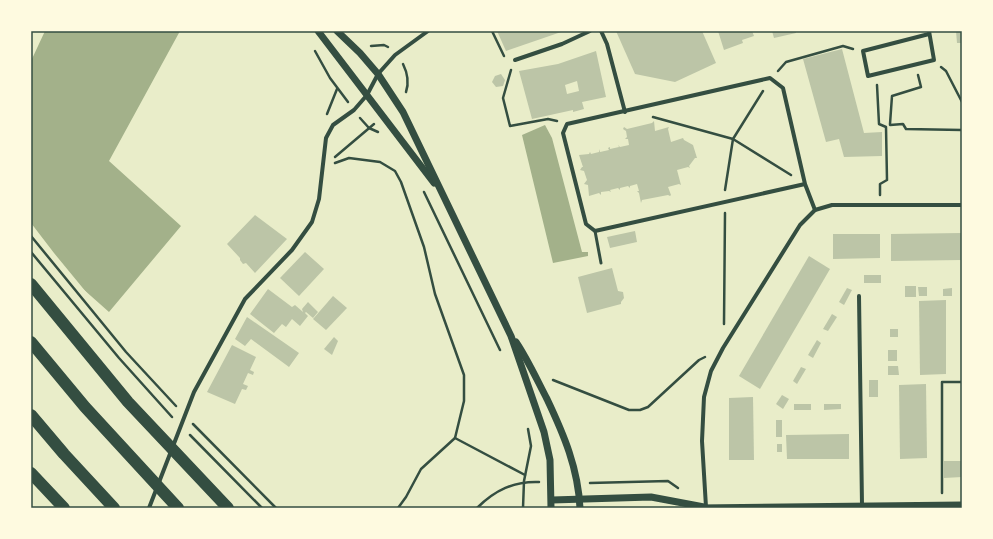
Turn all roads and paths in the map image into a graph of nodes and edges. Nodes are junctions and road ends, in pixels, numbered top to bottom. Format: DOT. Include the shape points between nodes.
graph roads {
  1 [pos="318,31"];
  2 [pos="337,31"];
  3 [pos="428,31"];
  4 [pos="492,31"];
  5 [pos="590,31"];
  6 [pos="601,31"];
  7 [pos="929,33"];
  8 [pos="311,44"];
  9 [pos="500,50"];
  10 [pos="863,51"];
  11 [pos="515,60"];
  12 [pos="934,60"];
  13 [pos="916,65"];
  14 [pos="510,72"];
  15 [pos="378,74"];
  16 [pos="876,74"];
  17 [pos="770,78"];
  18 [pos="367,95"];
  19 [pos="962,102"];
  20 [pos="354,110"];
  21 [pos="624,112"];
  22 [pos="649,118"];
  23 [pos="548,119"];
  24 [pos="890,124"];
  25 [pos="886,127"];
  26 [pos="962,130"];
  27 [pos="382,134"];
  28 [pos="733,139"];
  29 [pos="324,164"];
  30 [pos="805,184"];
  31 [pos="423,190"];
  32 [pos="443,196"];
  33 [pos="725,201"];
  34 [pos="962,205"];
  35 [pos="880,206"];
  36 [pos="815,210"];
  37 [pos="595,231"];
  38 [pos="31,236"];
  39 [pos="31,252"];
  40 [pos="601,263"];
  41 [pos="31,284"];
  42 [pos="859,296"];
  43 [pos="511,336"];
  44 [pos="31,342"];
  45 [pos="723,348"];
  46 [pos="503,355"];
  47 [pos="720,355"];
  48 [pos="552,380"];
  49 [pos="962,382"];
  50 [pos="177,408"];
  51 [pos="31,415"];
  52 [pos="188,419"];
  53 [pos="175,420"];
  54 [pos="527,424"];
  55 [pos="186,431"];
  56 [pos="456,438"];
  57 [pos="31,473"];
  58 [pos="525,475"];
  59 [pos="524,481"];
  60 [pos="580,499"];
  61 [pos="551,504"];
  62 [pos="862,505"];
  63 [pos="942,505"];
  64 [pos="962,505"];
  65 [pos="64,508"];
  66 [pos="114,508"];
  67 [pos="149,508"];
  68 [pos="178,508"];
  69 [pos="228,508"];
  70 [pos="262,508"];
  71 [pos="276,508"];
  72 [pos="398,508"];
  73 [pos="477,508"];
  74 [pos="523,508"];
  75 [pos="580,508"];
  76 [pos="702,508"];
  1 -- 18 [label="street"];
  2 -- 15 [label="street"];
  3 -- 15 [label="street" via="395,54"];
  4 -- 9 [label="path"];
  5 -- 11 [label="street" via="562,44"];
  6 -- 21 [label="street" via="607,44"];
  7 -- 10 [label="street"];
  7 -- 12 [label="street"];
  8 -- 20 [label="path" via="330,78"];
  10 -- 16 [label="street" via="868,76"];
  10 -- 17 [label="path" via="843,46 786,62"];
  12 -- 13 [label="street"];
  12 -- 19 [label="path" via="946,71"];
  13 -- 16 [label="street"];
  13 -- 24 [label="path" via="921,88 892,96"];
  14 -- 23 [label="path" via="503,98 510,126"];
  15 -- 18 [label="street"];
  15 -- 32 [label="street" via="403,112"];
  16 -- 25 [label="path" via="879,124"];
  17 -- 21 [label="street"];
  17 -- 28 [label="path"];
  17 -- 30 [label="street" via="783,88"];
  18 -- 20 [label="street"];
  18 -- 32 [label="street"];
  20 -- 29 [label="street" via="333,125 326,138"];
  21 -- 37 [label="street" via="567,124 563,133 586,224"];
  22 -- 28 [label="path" via="656,117"];
  24 -- 25 [label="path"];
  24 -- 26 [label="path" via="903,124 906,129"];
  25 -- 35 [label="path" via="887,180 880,184"];
  27 -- 29 [label="path" via="370,128"];
  28 -- 30 [label="path"];
  28 -- 33 [label="path"];
  29 -- 56 [label="path" via="349,158 380,162 395,171 401,182 424,247 435,294 464,375 464,402"];
  29 -- 67 [label="street" via="319,199 312,222 292,250 246,299 194,392"];
  30 -- 33 [label="street"];
  30 -- 36 [label="street"];
  31 -- 46 [label="path"];
  32 -- 43 [label="street"];
  33 -- 37 [label="street"];
  33 -- 45 [label="path"];
  34 -- 35 [label="street"];
  35 -- 36 [label="street" via="832,205"];
  36 -- 45 [label="street" via="800,225"];
  37 -- 40 [label="lane"];
  38 -- 50 [label="path" via="126,352"];
  39 -- 53 [label="path" via="119,358"];
  41 -- 69 [label="highway" via="128,402"];
  42 -- 62 [label="street"];
  43 -- 60 [label="street" via="528,360 567,445 575,468"];
  43 -- 61 [label="street" via="544,432 550,460"];
  44 -- 68 [label="highway" via="85,407"];
  45 -- 47 [label="street"];
  47 -- 48 [label="path" via="698,360 648,408 640,410 629,410"];
  47 -- 76 [label="street" via="711,371 704,397"];
  49 -- 63 [label="path" via="942,382"];
  51 -- 66 [label="highway"];
  52 -- 71 [label="path"];
  54 -- 58 [label="path" via="531,446"];
  55 -- 70 [label="path"];
  56 -- 58 [label="path"];
  56 -- 72 [label="path" via="421,468"];
  57 -- 65 [label="highway"];
  58 -- 59 [label="path"];
  59 -- 73 [label="path" via="505,486"];
  59 -- 74 [label="path"];
  60 -- 61 [label="street"];
  60 -- 75 [label="street"];
  60 -- 76 [label="street" via="652,497"];
  62 -- 63 [label="street"];
  62 -- 76 [label="street"];
  63 -- 64 [label="street"];
}
